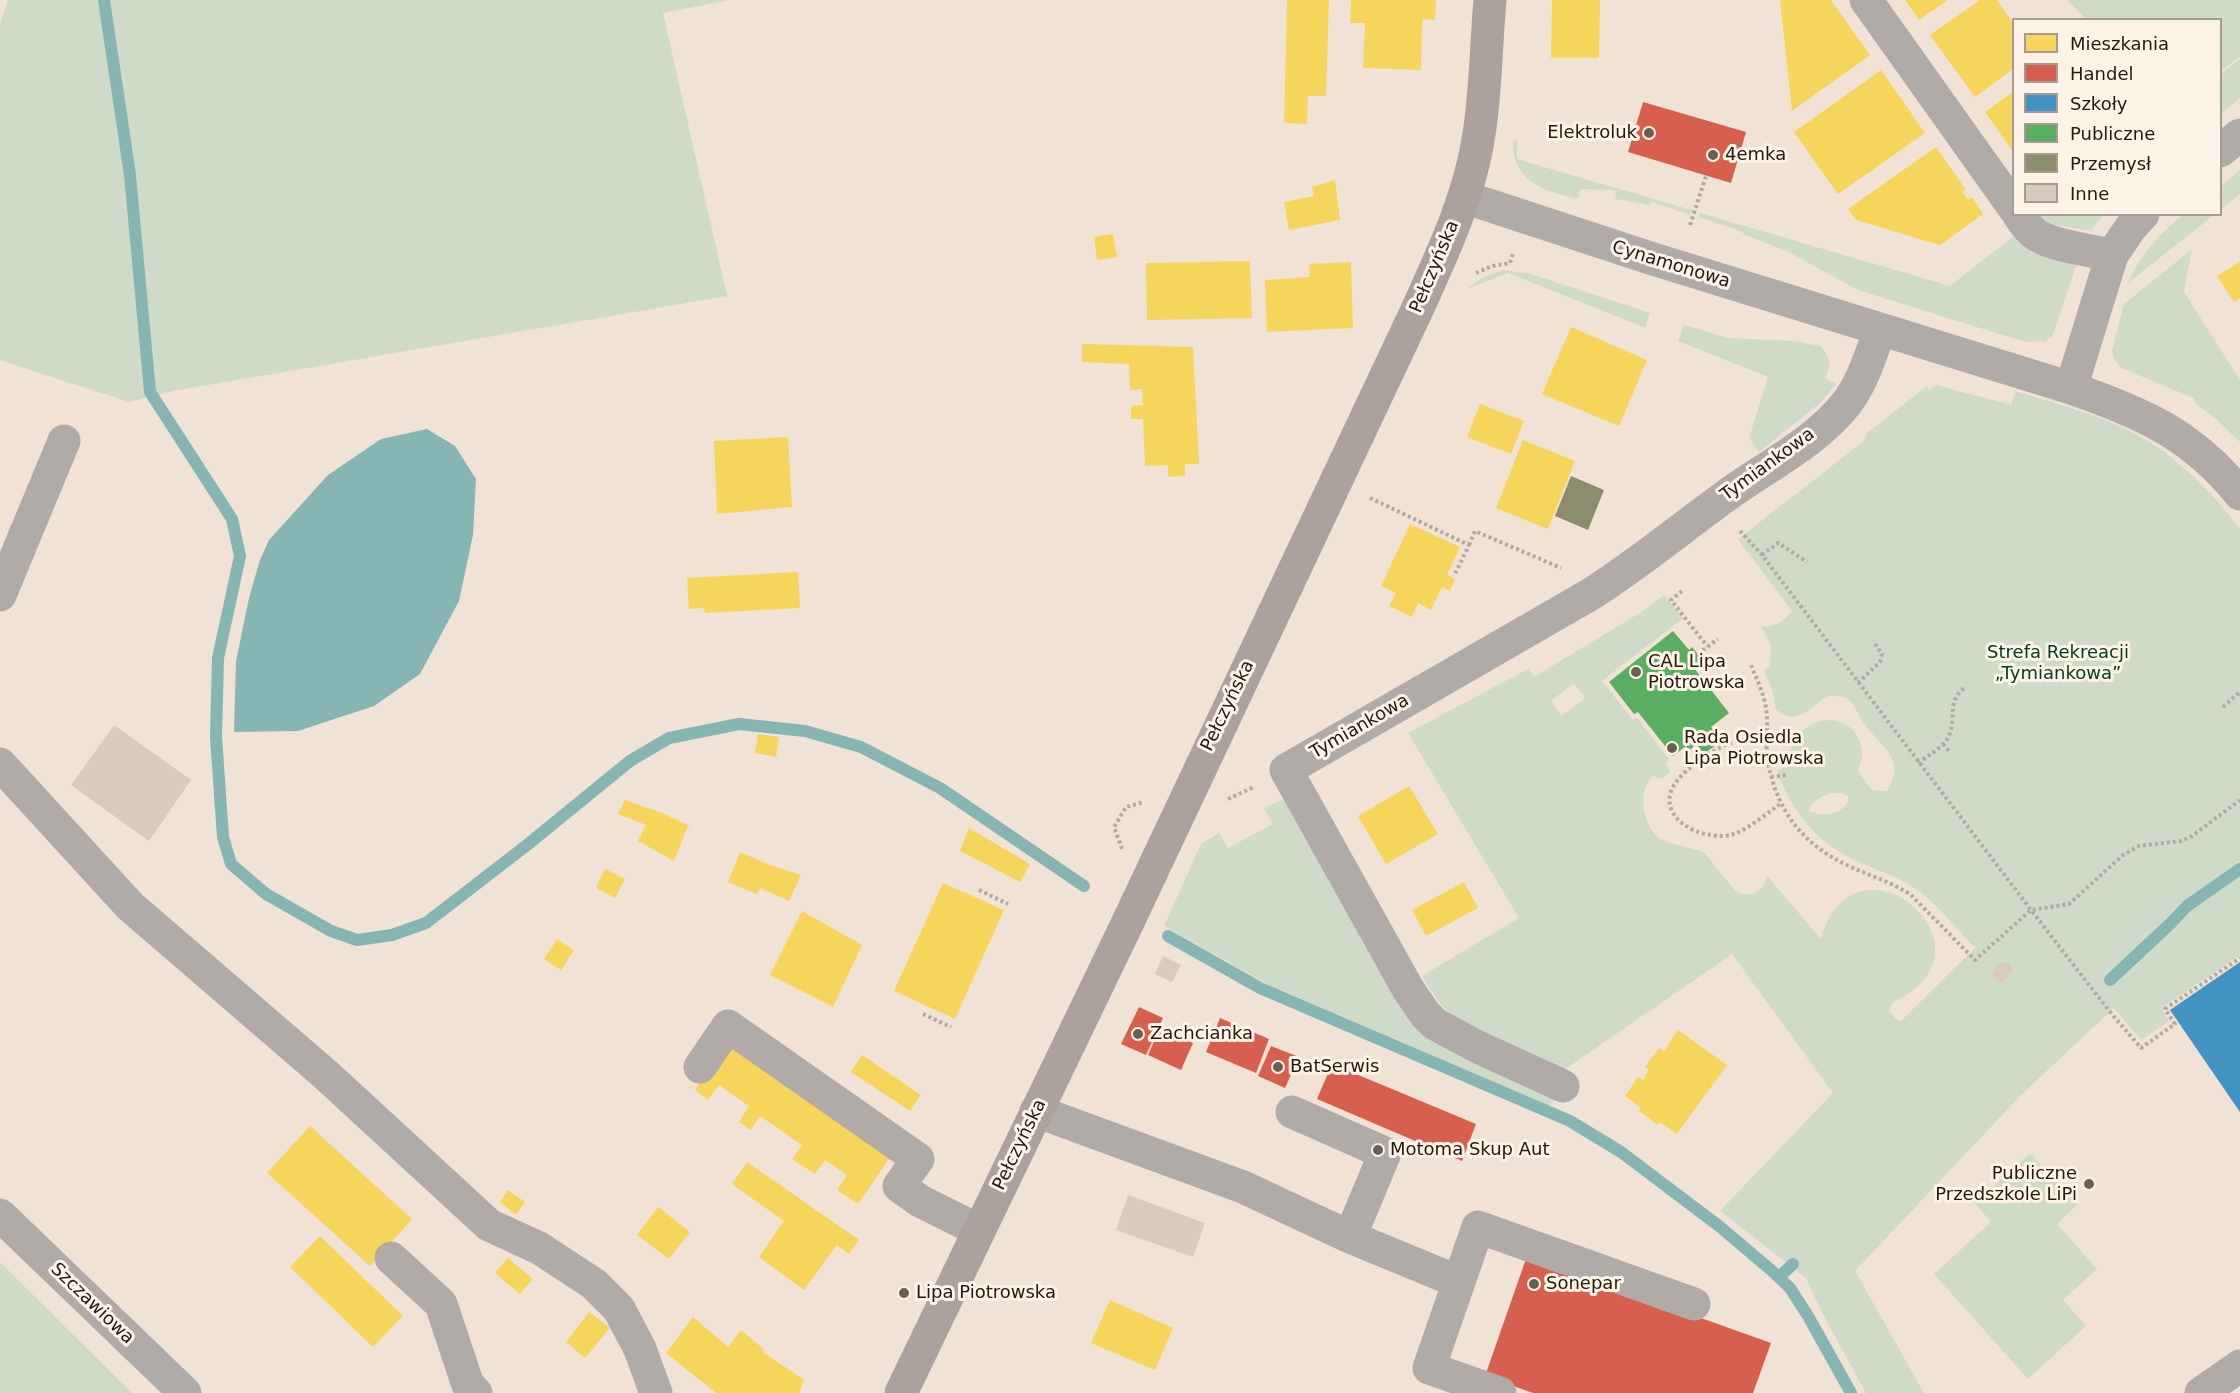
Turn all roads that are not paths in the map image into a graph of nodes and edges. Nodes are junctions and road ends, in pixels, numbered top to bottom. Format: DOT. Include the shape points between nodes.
graph roads {
  1 [pos="1490,0"];
  2 [pos="1866,0"];
  3 [pos="2240,135"];
  4 [pos="2222,149"];
  5 [pos="1464,197"];
  6 [pos="2012,207"];
  7 [pos="2019,216"];
  8 [pos="2142,216"];
  9 [pos="2112,255"];
  10 [pos="1880,330"];
  11 [pos="2072,388"];
  12 [pos="64,441"];
  13 [pos="2240,494"];
  14 [pos="0,595"];
  15 [pos="0,764"];
  16 [pos="700,1067"];
  17 [pos="1563,1086"];
  18 [pos="1036,1111"];
  19 [pos="1292,1112"];
  20 [pos="0,1215"];
  21 [pos="978,1230"];
  22 [pos="1350,1237"];
  23 [pos="391,1258"];
  24 [pos="1459,1282"];
  25 [pos="1694,1304"];
  26 [pos="2240,1366"];
  27 [pos="185,1393"];
  28 [pos="476,1393"];
  29 [pos="656,1393"];
  30 [pos="901,1393"];
  31 [pos="1500,1393"];
  32 [pos="2201,1393"];
  1 -- 5 [label="main road, Pełczyńska" via="1479,134"];
  2 -- 6 [label="street"];
  3 -- 4 [label="street"];
  5 -- 10 [label="street, Cynamonowa"];
  5 -- 18 [label="main road, Pełczyńska" via="1416,312"];
  7 -- 9 [label="street" via="2037,236"];
  8 -- 9 [label="street"];
  9 -- 11 [label="street"];
  10 -- 11 [label="street"];
  10 -- 17 [label="street, Tymiankowa" via="1861,382 1850,398 1834,417 1794,450 1580,600 1286,770 1425,1014 1435,1024 1478,1047"];
  11 -- 13 [label="street" via="2118,405 2179,436 2216,466"];
  12 -- 14 [label="street"];
  15 -- 29 [label="street" via="130,906 325,1074 489,1225 539,1248 594,1284 620,1309"];
  16 -- 21 [label="street" via="728,1026 918,1159 899,1186"];
  18 -- 21 [label="main road, Pełczyńska"];
  18 -- 22 [label="street" via="1243,1187"];
  19 -- 22 [label="street" via="1385,1153"];
  20 -- 27 [label="street, Szczawiowa"];
  21 -- 30 [label="main road, Pełczyńska"];
  22 -- 24 [label="street"];
  23 -- 28 [label="street" via="441,1304 468,1385"];
  24 -- 25 [label="street" via="1478,1227"];
  24 -- 31 [label="street" via="1429,1368"];
  26 -- 32 [label="street"];
}
